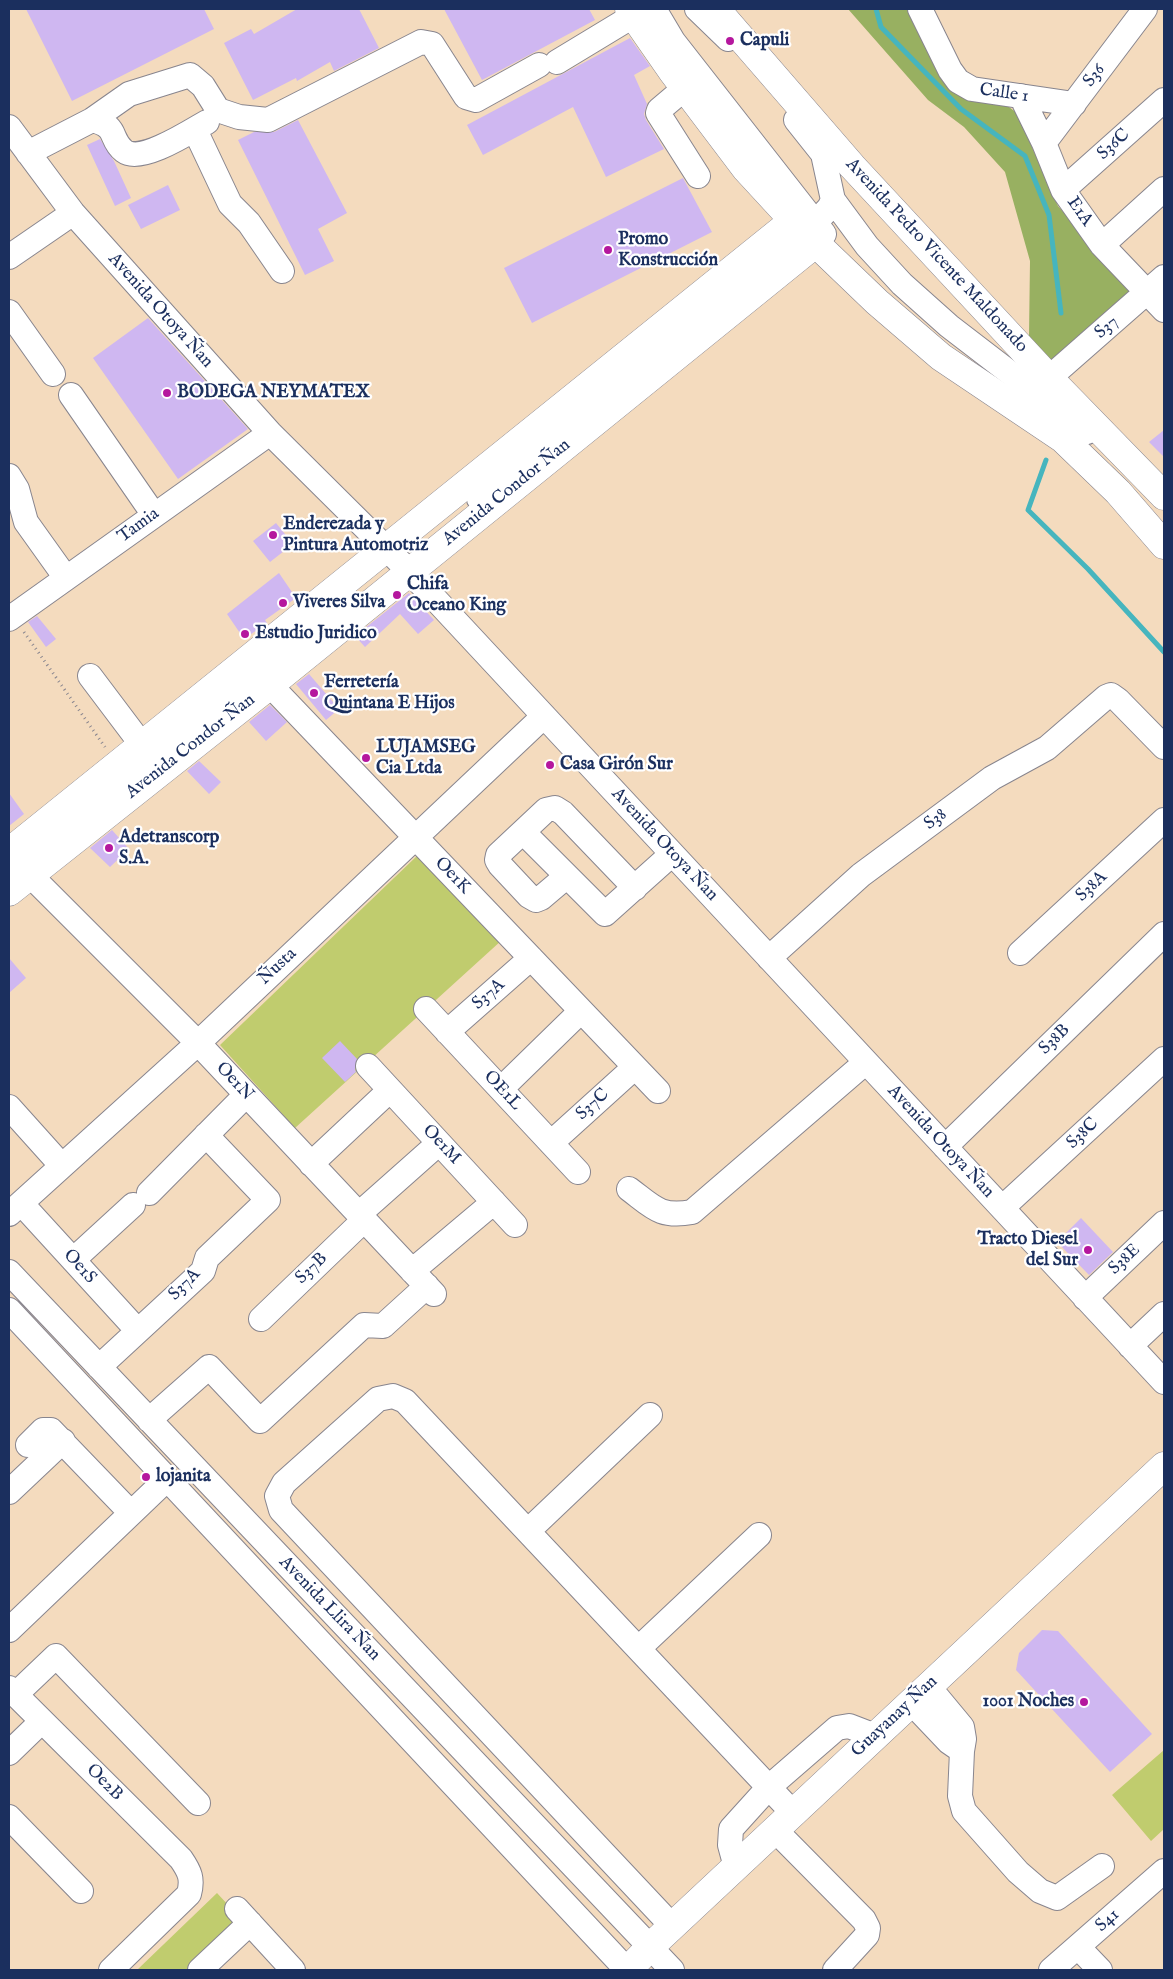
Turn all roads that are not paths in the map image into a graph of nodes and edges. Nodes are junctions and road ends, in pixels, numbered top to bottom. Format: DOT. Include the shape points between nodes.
graph roads {
  1 [pos="697,9"];
  2 [pos="716,9"];
  3 [pos="920,9"];
  4 [pos="1145,9"];
  5 [pos="642,14"];
  6 [pos="685,88"];
  7 [pos="1021,96"];
  8 [pos="1164,100"];
  9 [pos="1074,104"];
  10 [pos="218,110"];
  11 [pos="92,120"];
  12 [pos="9,127"];
  13 [pos="195,130"];
  14 [pos="1044,143"];
  15 [pos="28,153"];
  16 [pos="698,176"];
  17 [pos="1164,189"];
  18 [pos="1063,190"];
  19 [pos="833,200"];
  20 [pos="72,213"];
  21 [pos="807,229"];
  22 [pos="1102,245"];
  23 [pos="9,258"];
  24 [pos="282,272"];
  25 [pos="1156,284"];
  26 [pos="1164,310"];
  27 [pos="9,312"];
  28 [pos="53,374"];
  29 [pos="1049,378"];
  30 [pos="71,394"];
  31 [pos="270,433"];
  32 [pos="9,476"];
  33 [pos="1164,496"];
  34 [pos="1164,511"];
  35 [pos="154,515"];
  36 [pos="1164,530"];
  37 [pos="1164,544"];
  38 [pos="399,561"];
  39 [pos="66,578"];
  40 [pos="10,615"];
  41 [pos="90,676"];
  42 [pos="270,685"];
  43 [pos="544,716"];
  44 [pos="142,745"];
  45 [pos="1164,747"];
  46 [pos="1164,820"];
  47 [pos="523,832"];
  48 [pos="415,837"];
  49 [pos="9,852"];
  50 [pos="672,854"];
  51 [pos="20,874"];
  52 [pos="567,876"];
  53 [pos="635,888"];
  54 [pos="9,892"];
  55 [pos="1164,934"];
  56 [pos="1020,953"];
  57 [pos="531,958"];
  58 [pos="769,958"];
  59 [pos="426,1009"];
  60 [pos="581,1011"];
  61 [pos="447,1032"];
  62 [pos="198,1043"];
  63 [pos="1164,1059"];
  64 [pos="866,1062"];
  65 [pos="368,1066"];
  66 [pos="640,1067"];
  67 [pos="501,1089"];
  68 [pos="390,1090"];
  69 [pos="658,1091"];
  70 [pos="246,1095"];
  71 [pos="9,1107"];
  72 [pos="206,1135"];
  73 [pos="439,1143"];
  74 [pos="551,1143"];
  75 [pos="945,1147"];
  76 [pos="312,1164"];
  77 [pos="62,1166"];
  78 [pos="578,1172"];
  79 [pos="629,1189"];
  80 [pos="494,1202"];
  81 [pos="15,1208"];
  82 [pos="1002,1208"];
  83 [pos="362,1217"];
  84 [pos="1164,1223"];
  85 [pos="514,1225"];
  86 [pos="74,1260"];
  87 [pos="9,1272"];
  88 [pos="424,1284"];
  89 [pos="1085,1298"];
  90 [pos="9,1310"];
  91 [pos="1164,1314"];
  92 [pos="261,1319"];
  93 [pos="138,1330"];
  94 [pos="1130,1346"];
  95 [pos="98,1367"];
  96 [pos="1164,1382"];
  97 [pos="650,1415"];
  98 [pos="150,1420"];
  99 [pos="62,1441"];
  100 [pos="28,1445"];
  101 [pos="1164,1466"];
  102 [pos="167,1479"];
  103 [pos="9,1492"];
  104 [pos="132,1513"];
  105 [pos="528,1531"];
  106 [pos="758,1535"];
  107 [pos="9,1630"];
  108 [pos="639,1648"];
  109 [pos="12,1692"];
  110 [pos="919,1694"];
  111 [pos="41,1722"];
  112 [pos="875,1736"];
  113 [pos="9,1753"];
  114 [pos="769,1786"];
  115 [pos="198,1804"];
  116 [pos="9,1817"];
  117 [pos="784,1821"];
  118 [pos="1102,1866"];
  119 [pos="736,1867"];
  120 [pos="1164,1871"];
  121 [pos="81,1891"];
  122 [pos="672,1926"];
  123 [pos="650,1947"];
  124 [pos="1078,1947"];
  125 [pos="111,1970"];
  126 [pos="200,1970"];
  127 [pos="293,1970"];
  128 [pos="628,1970"];
  129 [pos="672,1970"];
  130 [pos="835,1970"];
  131 [pos="1051,1970"];
  132 [pos="1100,1970"];
  1 -- 19 [label="street" via="730,41 823,154"];
  2 -- 29 [label="main road, Avenida Pedro Vicente Maldonado" via="852,166"];
  3 -- 7 [label="street, Calle 1" via="958,81 972,89"];
  4 -- 9 [label="street, S36"];
  5 -- 6 [label="main road"];
  5 -- 10 [label="street" via="476,100 466,97 432,44 421,42 268,120 239,117"];
  5 -- 21 [label="street" via="673,41"];
  6 -- 16 [label="street" via="658,113"];
  6 -- 21 [label="main road" via="746,169"];
  7 -- 9 [label="street, Calle 1"];
  7 -- 14 [label="street, E1A"];
  8 -- 18 [label="street, S36C"];
  9 -- 14 [label="street, S36"];
  10 -- 11 [label="street" via="204,86 190,75 130,94"];
  10 -- 13 [label="street" via="217,116"];
  11 -- 13 [label="street" via="108,125 125,151 134,155 146,153"];
  11 -- 15 [label="street"];
  12 -- 15 [label="street, Avenida Otoya Ñan"];
  13 -- 24 [label="street" via="230,204 249,223"];
  14 -- 18 [label="street, E1A"];
  15 -- 20 [label="street, Avenida Otoya Ñan"];
  17 -- 22 [label="street"];
  18 -- 22 [label="street, E1A"];
  19 -- 21 [label="street" via="830,208"];
  19 -- 34 [label="street" via="867,246 902,284 949,326 1080,425"];
  20 -- 23 [label="street"];
  20 -- 31 [label="street, Avenida Otoya Ñan"];
  21 -- 36 [label="street" via="890,301 1076,438"];
  21 -- 37 [label="main road" via="877,302 941,357 1063,439 1118,492"];
  21 -- 38 [label="main road, Avenida Condor Ñan"];
  22 -- 25 [label="street, E1A"];
  25 -- 26 [label="street, E1A"];
  25 -- 29 [label="street, S37"];
  27 -- 28 [label="street"];
  29 -- 33 [label="main road, Avenida Pedro Vicente Maldonado"];
  30 -- 35 [label="street"];
  31 -- 35 [label="street, Tamia"];
  31 -- 38 [label="street, Avenida Otoya Ñan"];
  32 -- 39 [label="street" via="17,489 26,522"];
  35 -- 39 [label="street, Tamia"];
  38 -- 42 [label="main road, Avenida Condor Ñan"];
  38 -- 43 [label="street, Avenida Otoya Ñan"];
  38 -- 44 [label="main road, Avenida Condor Ñan"];
  38 -- 51 [label="street"];
  39 -- 40 [label="street, Tamia"];
  41 -- 44 [label="street"];
  42 -- 48 [label="street, Oe1K"];
  42 -- 51 [label="main road, Avenida Condor Ñan"];
  43 -- 48 [label="street, Ñusta"];
  43 -- 50 [label="street, Avenida Otoya Ñan"];
  44 -- 49 [label="main road, Avenida Condor Ñan"];
  45 -- 58 [label="street, S38" via="1111,695 1106,696 1047,748 992,778 861,875"];
  46 -- 56 [label="street, S38A"];
  47 -- 52 [label="street"];
  47 -- 52 [label="street" via="498,855 497,860 529,896 536,900 541,898"];
  47 -- 53 [label="street" via="546,810 555,808"];
  48 -- 57 [label="street, Oe1K"];
  48 -- 62 [label="street, Ñusta"];
  50 -- 53 [label="street"];
  50 -- 58 [label="street, Avenida Otoya Ñan"];
  51 -- 54 [label="main road, Avenida Condor Ñan"];
  51 -- 62 [label="street, Oe1N"];
  52 -- 53 [label="street" via="605,914"];
  55 -- 75 [label="street, S38B"];
  57 -- 60 [label="street, Oe1K"];
  57 -- 61 [label="street, S37A"];
  58 -- 64 [label="street, Avenida Otoya Ñan"];
  59 -- 61 [label="street, OE1L"];
  60 -- 66 [label="street, Oe1K"];
  60 -- 67 [label="street"];
  61 -- 67 [label="street, OE1L"];
  62 -- 70 [label="street, Oe1N"];
  62 -- 77 [label="street, Ñusta"];
  63 -- 82 [label="street, S38C"];
  64 -- 75 [label="street, Avenida Otoya Ñan"];
  64 -- 79 [label="street" via="692,1212 673,1215 657,1210"];
  65 -- 68 [label="street, Oe1M"];
  66 -- 69 [label="street, Oe1K"];
  66 -- 74 [label="street, S37C"];
  67 -- 74 [label="street, OE1L"];
  68 -- 73 [label="street, Oe1M"];
  68 -- 76 [label="street"];
  70 -- 72 [label="street"];
  70 -- 76 [label="street, Oe1N"];
  71 -- 77 [label="street"];
  72 -- 86 [label="street"];
  72 -- 93 [label="street, S37A" via="268,1200 206,1258 203,1272"];
  73 -- 80 [label="street, Oe1M"];
  73 -- 83 [label="street, S37B"];
  74 -- 78 [label="street, OE1L"];
  75 -- 82 [label="street, Avenida Otoya Ñan"];
  76 -- 83 [label="street, Oe1N"];
  77 -- 81 [label="street, Ñusta"];
  80 -- 85 [label="street, Oe1M"];
  80 -- 88 [label="street"];
  81 -- 86 [label="street, Oe1S"];
  82 -- 89 [label="street, Avenida Otoya Ñan"];
  83 -- 88 [label="street, Oe1N"];
  83 -- 92 [label="street, S37B"];
  84 -- 89 [label="street, S38E"];
  86 -- 93 [label="street, Oe1S"];
  87 -- 95 [label="street, Avenida Llira Ñan"];
  88 -- 98 [label="street" via="383,1326 364,1324 260,1421 209,1367"];
  89 -- 94 [label="street, Avenida Otoya Ñan"];
  90 -- 102 [label="street, Avenida Llira Ñan"];
  91 -- 94 [label="street"];
  93 -- 95 [label="street, S37A"];
  94 -- 96 [label="street, Avenida Otoya Ñan"];
  95 -- 98 [label="street, Avenida Llira Ñan"];
  97 -- 105 [label="street"];
  98 -- 123 [label="street, Avenida Llira Ñan"];
  99 -- 100 [label="street" via="48,1428"];
  99 -- 103 [label="street"];
  99 -- 104 [label="street"];
  101 -- 110 [label="main road, Guayanay Ñan"];
  102 -- 104 [label="street"];
  102 -- 128 [label="street, Avenida Llira Ñan"];
  104 -- 107 [label="street"];
  105 -- 108 [label="street"];
  105 -- 122 [label="street" via="405,1401 393,1396 378,1399 284,1483 277,1496 281,1510"];
  106 -- 108 [label="street"];
  108 -- 114 [label="street"];
  109 -- 111 [label="street, Oe2B"];
  109 -- 115 [label="street" via="56,1656"];
  110 -- 112 [label="main road, Guayanay Ñan"];
  110 -- 118 [label="street" via="962,1727 960,1796 964,1811 1018,1872 1040,1892 1057,1898"];
  111 -- 113 [label="street"];
  111 -- 125 [label="street, Oe2B" via="181,1859 191,1874 189,1894"];
  112 -- 114 [label="street" via="849,1726 837,1728"];
  112 -- 117 [label="main road, Guayanay Ñan"];
  114 -- 117 [label="street"];
  114 -- 119 [label="street" via="731,1829 730,1845"];
  116 -- 121 [label="street"];
  117 -- 119 [label="main road, Guayanay Ñan"];
  117 -- 130 [label="street" via="868,1928 867,1935"];
  119 -- 122 [label="main road, Guayanay Ñan"];
  120 -- 124 [label="street, S41"];
  122 -- 123 [label="main road, Guayanay Ñan"];
  123 -- 128 [label="main road, Guayanay Ñan"];
  123 -- 129 [label="street, Avenida Llira Ñan"];
  124 -- 131 [label="street, S41"];
  124 -- 132 [label="street"];
  126 -- 127 [label="street" via="244,1916"];
}
